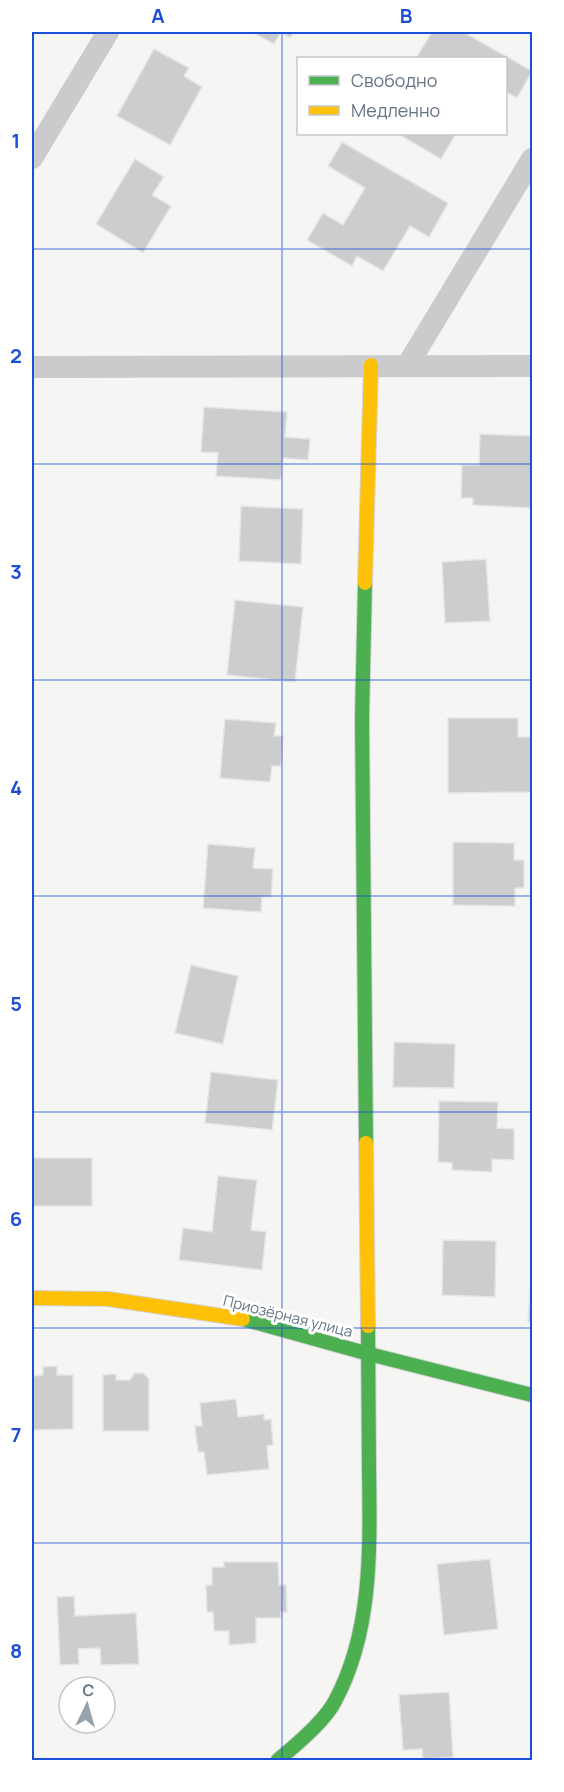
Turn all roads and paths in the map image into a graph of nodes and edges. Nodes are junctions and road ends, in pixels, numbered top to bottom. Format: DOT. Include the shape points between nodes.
graph roads {
  1 [pos="108,32"];
  2 [pos="32,158"];
  3 [pos="532,159"];
  4 [pos="371,365"];
  5 [pos="32,366"];
  6 [pos="407,366"];
  7 [pos="532,366"];
  8 [pos="32,1298"];
  9 [pos="369,1354"];
  10 [pos="532,1395"];
  11 [pos="278,1761"];
  1 -- 2 [label="street"];
  3 -- 6 [label="street"];
  4 -- 5 [label="street"];
  4 -- 6 [label="street"];
  4 -- 9 [label="street" via="362,718"];
  6 -- 7 [label="street"];
  8 -- 9 [label="street, Приозёрная улица" via="108,1299 240,1318"];
  9 -- 10 [label="street, Приозёрная улица"];
  9 -- 11 [label="street" via="370,1539 362,1625 351,1668 334,1704"];
}
